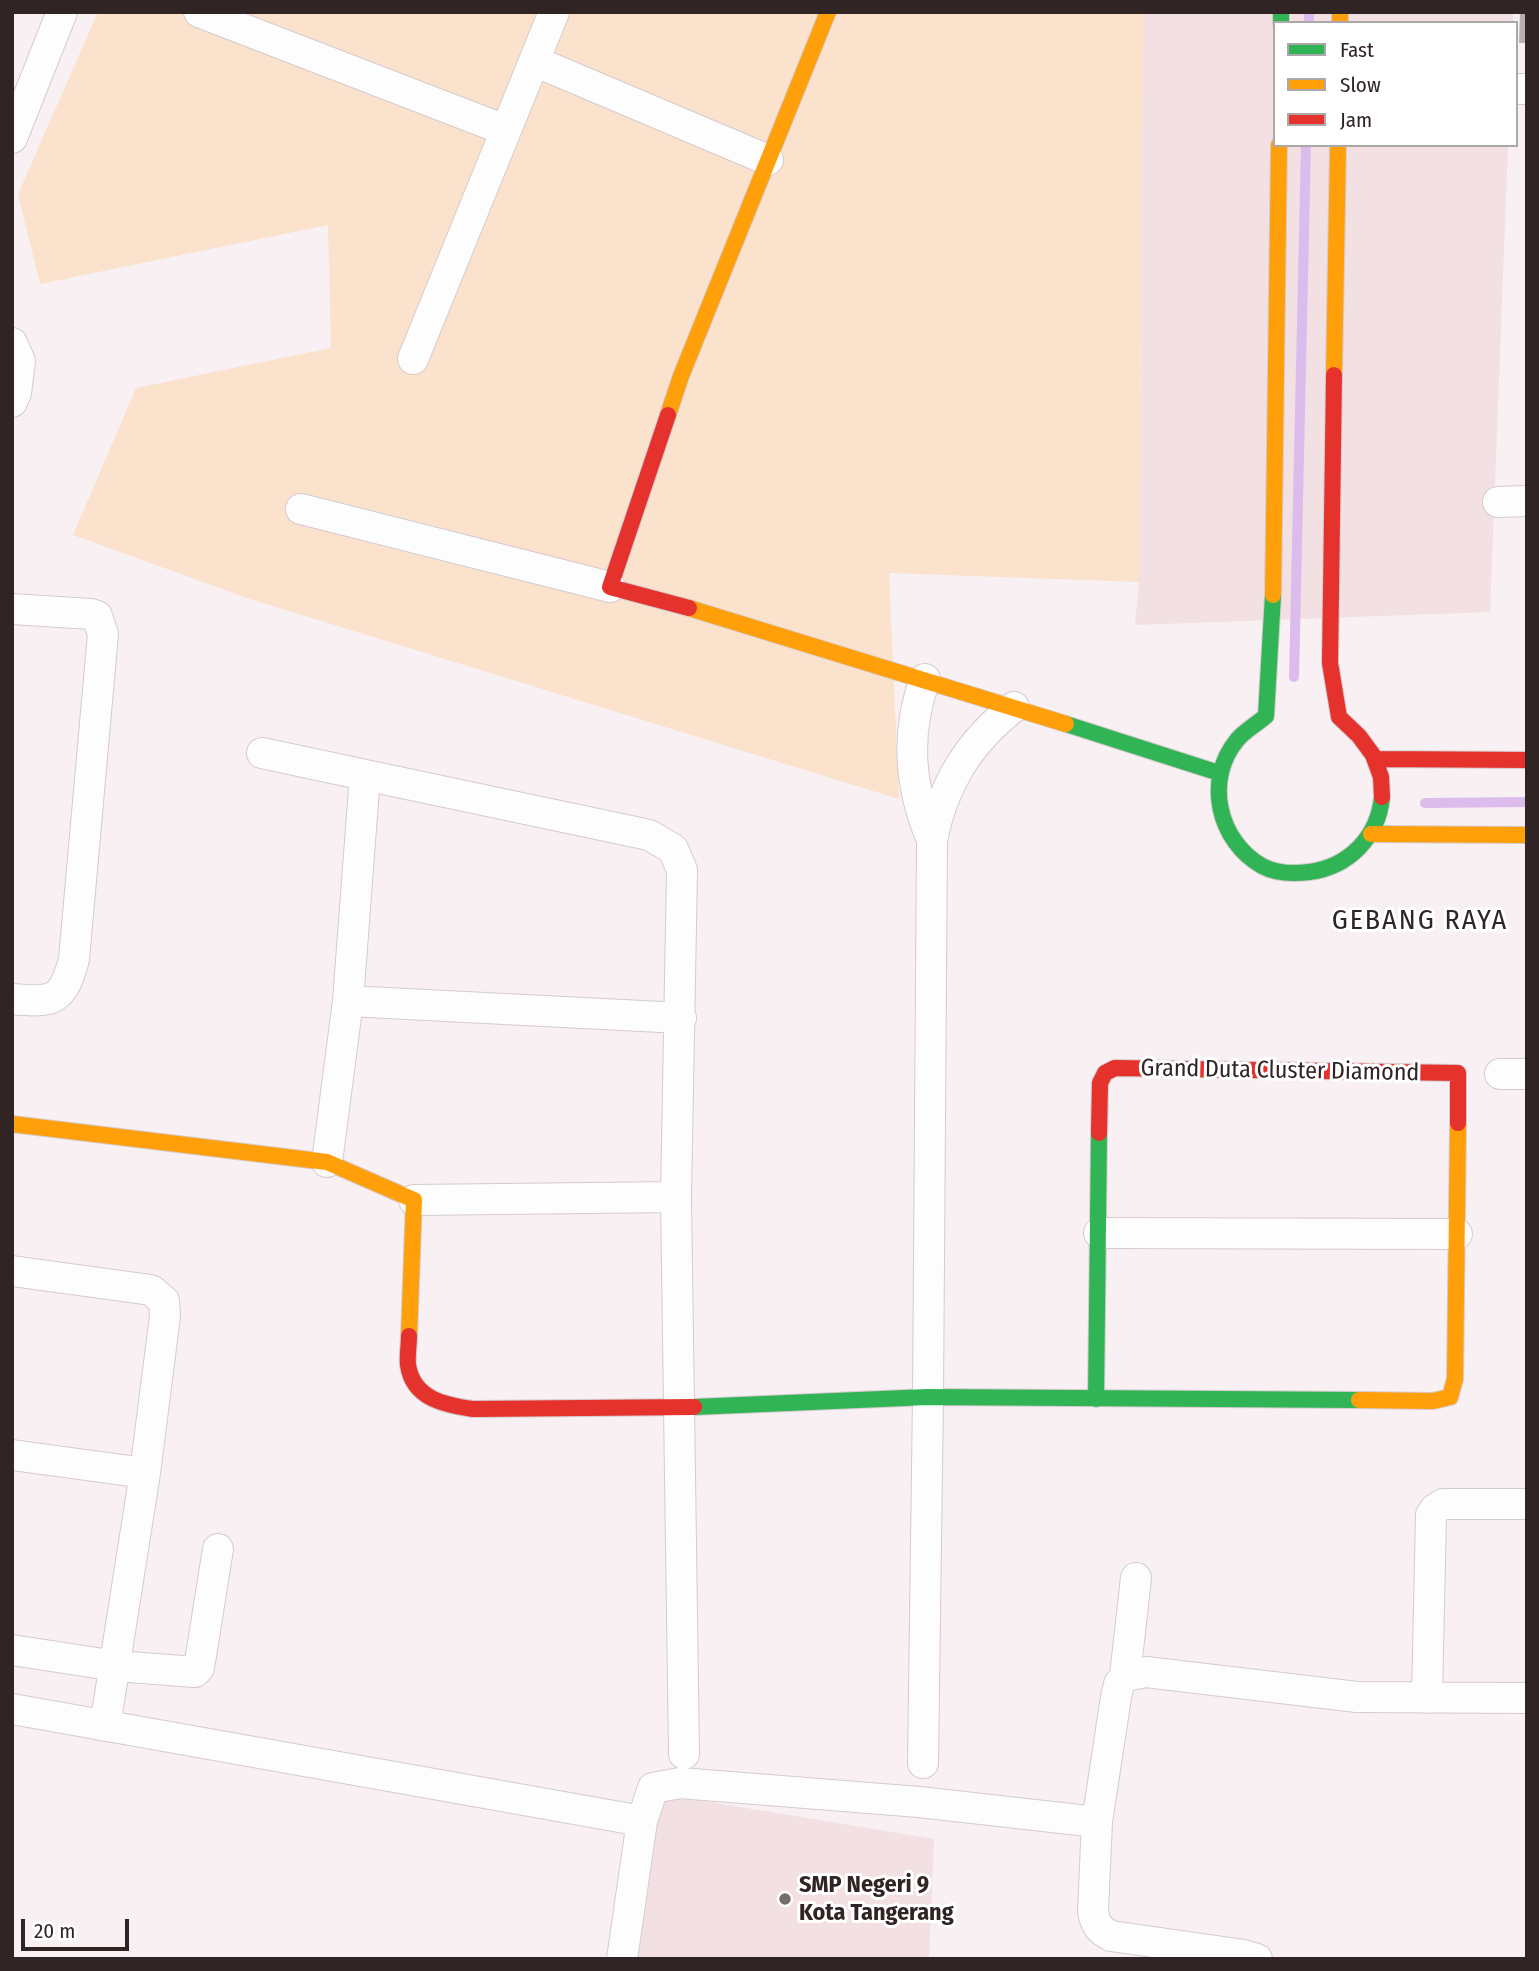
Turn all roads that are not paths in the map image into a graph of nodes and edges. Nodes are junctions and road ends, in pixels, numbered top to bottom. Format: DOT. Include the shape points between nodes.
graph roads {
  1 [pos="62,12"];
  2 [pos="199,12"];
  3 [pos="554,12"];
  4 [pos="828,12"];
  5 [pos="534,61"];
  6 [pos="505,130"];
  7 [pos="12,138"];
  8 [pos="1279,147"];
  9 [pos="1338,147"];
  10 [pos="768,160"];
  11 [pos="12,343"];
  12 [pos="413,359"];
  13 [pos="12,402"];
  14 [pos="302,509"];
  15 [pos="610,587"];
  16 [pos="12,609"];
  17 [pos="925,679"];
  18 [pos="1014,707"];
  19 [pos="262,753"];
  20 [pos="1376,759"];
  21 [pos="1527,760"];
  22 [pos="1219,773"];
  23 [pos="365,775"];
  24 [pos="1371,835"];
  25 [pos="1527,835"];
  26 [pos="932,840"];
  27 [pos="12,999"];
  28 [pos="348,1001"];
  29 [pos="681,1018"];
  30 [pos="12,1124"];
  31 [pos="327,1162"];
  32 [pos="676,1197"];
  33 [pos="414,1200"];
  34 [pos="1099,1233"];
  35 [pos="1457,1234"];
  36 [pos="12,1271"];
  37 [pos="928,1397"];
  38 [pos="1096,1399"];
  39 [pos="680,1408"];
  40 [pos="12,1455"];
  41 [pos="145,1473"];
  42 [pos="1527,1504"];
  43 [pos="218,1549"];
  44 [pos="1136,1578"];
  45 [pos="12,1650"];
  46 [pos="116,1666"];
  47 [pos="1125,1676"];
  48 [pos="1427,1698"];
  49 [pos="1527,1698"];
  50 [pos="12,1709"];
  51 [pos="105,1726"];
  52 [pos="684,1754"];
  53 [pos="923,1763"];
  54 [pos="642,1821"];
  55 [pos="1097,1822"];
  56 [pos="622,1959"];
  57 [pos="1257,1959"];
  1 -- 7 [label="street"];
  2 -- 6 [label="street"];
  3 -- 5 [label="street"];
  4 -- 10 [label="street"];
  5 -- 6 [label="street"];
  5 -- 10 [label="street"];
  6 -- 12 [label="street"];
  8 -- 22 [label="street" via="1272,635 1266,716 1236,738"];
  9 -- 20 [label="street" via="1330,663 1341,720 1365,740"];
  10 -- 15 [label="street" via="681,376"];
  11 -- 13 [label="street" via="20,361"];
  14 -- 15 [label="street"];
  15 -- 17 [label="street"];
  16 -- 27 [label="street" via="91,614 97,616 103,634 74,959 67,984 56,997"];
  17 -- 18 [label="street"];
  17 -- 26 [label="street" via="913,723 911,767 920,812"];
  18 -- 22 [label="street"];
  18 -- 26 [label="street" via="984,733 959,765 942,801"];
  19 -- 23 [label="street"];
  20 -- 21 [label="street"];
  20 -- 24 [label="street" via="1382,784 1381,810"];
  22 -- 24 [label="street" via="1218,805 1230,838 1246,855 1267,867 1289,874 1313,874 1356,853"];
  23 -- 28 [label="street"];
  23 -- 29 [label="street" via="649,835 673,849 682,870"];
  24 -- 25 [label="street"];
  26 -- 37 [label="street"];
  28 -- 29 [label="street"];
  28 -- 31 [label="street"];
  29 -- 32 [label="street"];
  30 -- 31 [label="street"];
  31 -- 33 [label="street"];
  32 -- 33 [label="street"];
  32 -- 39 [label="street"];
  33 -- 39 [label="street, Grand Duta Cluster Diamond" via="408,1366 418,1390 441,1404 473,1409"];
  34 -- 35 [label="street"];
  34 -- 35 [label="street, Grand Duta Cluster Diamond" via="1100,1083 1105,1073 1115,1068 1458,1073"];
  34 -- 38 [label="street, Grand Duta Cluster Diamond"];
  35 -- 38 [label="street, Grand Duta Cluster Diamond" via="1455,1380 1450,1397 1444,1400"];
  36 -- 41 [label="street" via="151,1290 164,1301"];
  37 -- 38 [label="street, Grand Duta Cluster Diamond"];
  37 -- 39 [label="street, Grand Duta Cluster Diamond"];
  37 -- 53 [label="street"];
  39 -- 52 [label="street"];
  40 -- 41 [label="street"];
  41 -- 46 [label="street"];
  42 -- 48 [label="street" via="1443,1504 1431,1515"];
  43 -- 46 [label="street" via="199,1668 189,1673"];
  44 -- 47 [label="street"];
  45 -- 46 [label="street"];
  46 -- 51 [label="street"];
  47 -- 48 [label="street" via="1146,1672 1357,1697"];
  47 -- 55 [label="street" via="1116,1698"];
  48 -- 49 [label="street"];
  50 -- 51 [label="street"];
  51 -- 54 [label="street"];
  54 -- 55 [label="street" via="653,1788 680,1783"];
  54 -- 56 [label="street"];
  55 -- 57 [label="street" via="1093,1911 1101,1931"];
}
